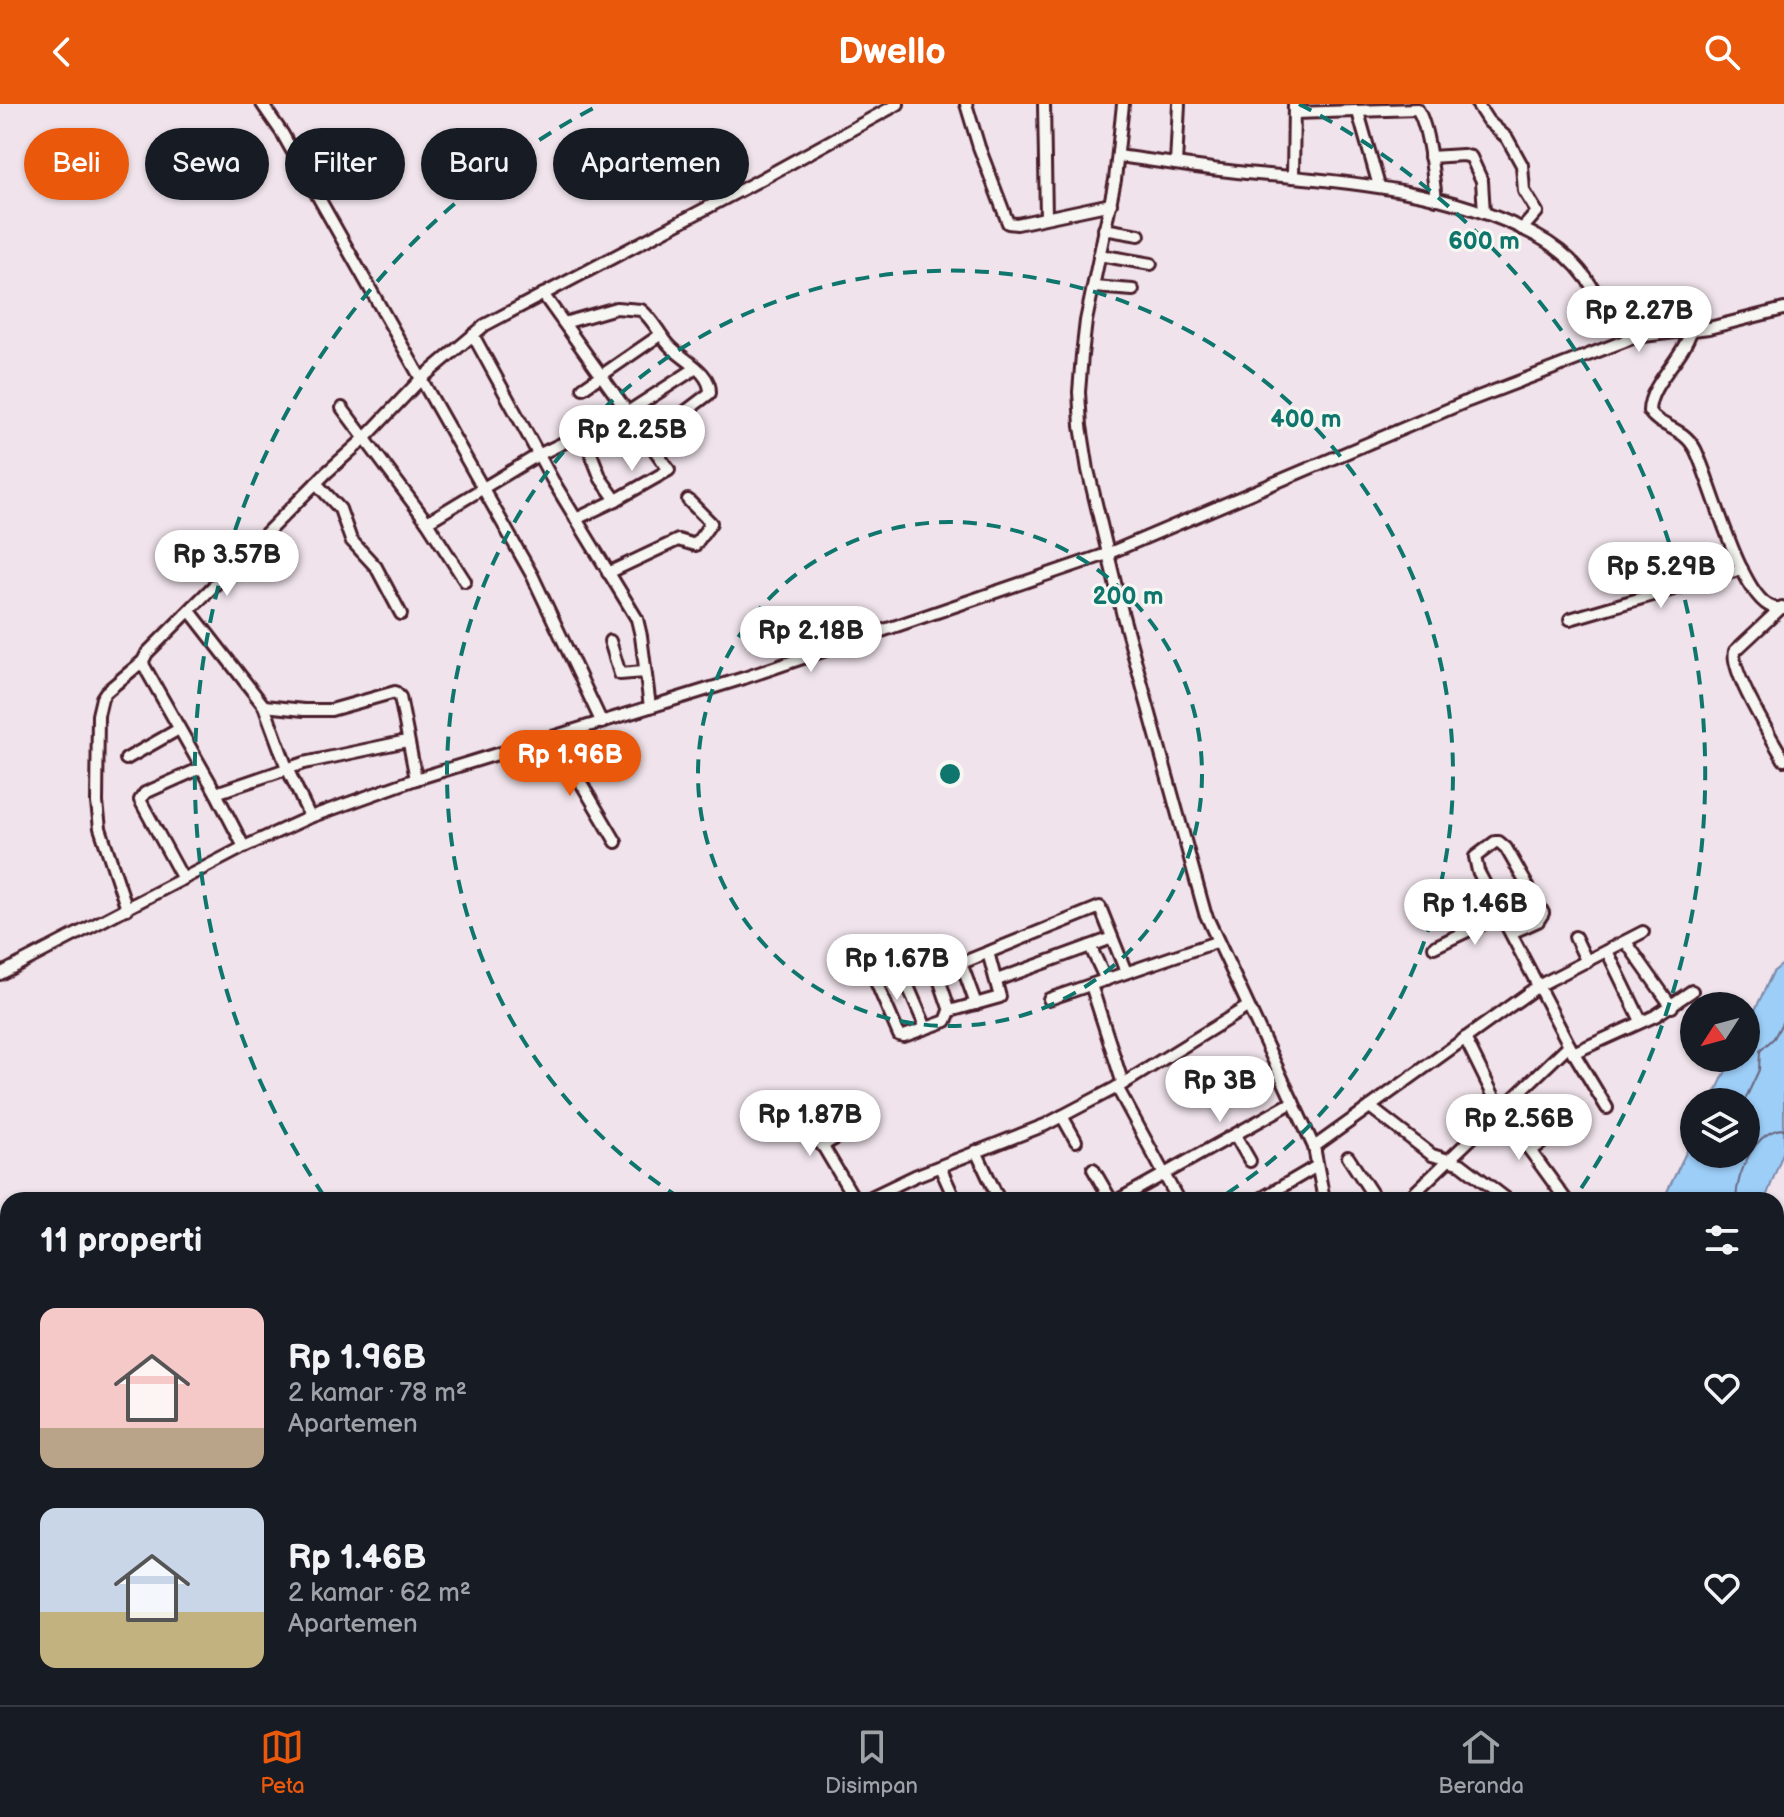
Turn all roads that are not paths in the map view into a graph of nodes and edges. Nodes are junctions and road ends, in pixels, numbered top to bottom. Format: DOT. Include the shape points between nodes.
graph roads {
  1 [pos="262,104"];
  2 [pos="898,104"];
  3 [pos="966,104"];
  4 [pos="1044,104"];
  5 [pos="1123,104"];
  6 [pos="1179,104"];
  7 [pos="1477,104"];
  8 [pos="1413,106"];
  9 [pos="1295,108"];
  10 [pos="1358,112"];
  11 [pos="1118,156"];
  12 [pos="1430,157"];
  13 [pos="1176,164"];
  14 [pos="1293,177"];
  15 [pos="1379,186"];
  16 [pos="1436,199"];
  17 [pos="1111,204"];
  18 [pos="1484,213"];
  19 [pos="1046,217"];
  20 [pos="1104,229"];
  21 [pos="1522,229"];
  22 [pos="1139,235"];
  23 [pos="1099,255"];
  24 [pos="1151,264"];
  25 [pos="1094,287"];
  26 [pos="1133,290"];
  27 [pos="543,294"];
  28 [pos="1784,309"];
  29 [pos="564,323"];
  30 [pos="1613,324"];
  31 [pos="1691,331"];
  32 [pos="473,335"];
  33 [pos="660,335"];
  34 [pos="1635,337"];
  35 [pos="1612,346"];
  36 [pos="696,368"];
  37 [pos="601,376"];
  38 [pos="421,379"];
  39 [pos="583,388"];
  40 [pos="342,408"];
  41 [pos="628,412"];
  42 [pos="583,433"];
  43 [pos="365,438"];
  44 [pos="648,440"];
  45 [pos="538,455"];
  46 [pos="316,483"];
  47 [pos="482,487"];
  48 [pos="616,500"];
  49 [pos="688,500"];
  50 [pos="576,519"];
  51 [pos="427,522"];
  52 [pos="1107,554"];
  53 [pos="1742,569"];
  54 [pos="608,573"];
  55 [pos="465,581"];
  56 [pos="1783,607"];
  57 [pos="190,611"];
  58 [pos="401,614"];
  59 [pos="1570,619"];
  60 [pos="610,641"];
  61 [pos="143,661"];
  62 [pos="644,672"];
  63 [pos="264,706"];
  64 [pos="650,707"];
  65 [pos="602,723"];
  66 [pos="179,729"];
  67 [pos="554,737"];
  68 [pos="407,741"];
  69 [pos="126,759"];
  70 [pos="1784,760"];
  71 [pos="201,768"];
  72 [pos="287,768"];
  73 [pos="416,779"];
  74 [pos="216,793"];
  75 [pos="310,817"];
  76 [pos="616,842"];
  77 [pos="244,847"];
  78 [pos="183,879"];
  79 [pos="127,909"];
  80 [pos="1501,915"];
  81 [pos="1643,932"];
  82 [pos="1511,933"];
  83 [pos="1575,937"];
  84 [pos="1112,938"];
  85 [pos="1216,942"];
  86 [pos="1626,942"];
  87 [pos="1090,946"];
  88 [pos="1434,947"];
  89 [pos="1607,951"];
  90 [pos="988,952"];
  91 [pos="1587,962"];
  92 [pos="898,963"];
  93 [pos="961,963"];
  94 [pos="1126,972"];
  95 [pos="937,973"];
  96 [pos="0,974"];
  97 [pos="997,980"];
  98 [pos="1106,980"];
  99 [pos="1091,985"];
  100 [pos="1538,986"];
  101 [pos="1692,991"];
  102 [pos="1049,999"];
  103 [pos="976,1004"];
  104 [pos="1247,1007"];
  105 [pos="1672,1007"];
  106 [pos="950,1011"];
  107 [pos="1641,1021"];
  108 [pos="926,1028"];
  109 [pos="1465,1038"];
  110 [pos="1571,1049"];
  111 [pos="1120,1086"];
  112 [pos="795,1099"];
  113 [pos="1293,1102"];
  114 [pos="1370,1107"];
  115 [pos="1607,1108"];
  116 [pos="1500,1109"];
  117 [pos="1062,1116"];
  118 [pos="1571,1121"];
  119 [pos="855,1127"];
  120 [pos="1235,1135"];
  121 [pos="1076,1141"];
  122 [pos="822,1146"];
  123 [pos="1314,1147"];
  124 [pos="976,1151"];
  125 [pos="1531,1151"];
  126 [pos="1348,1157"];
  127 [pos="1250,1161"];
  128 [pos="1450,1161"];
  129 [pos="1317,1166"];
  130 [pos="940,1167"];
  131 [pos="1093,1169"];
  132 [pos="1164,1175"];
  133 [pos="850,1192"];
  134 [pos="883,1192"];
  135 [pos="951,1192"];
  136 [pos="995,1192"];
  137 [pos="1106,1192"];
  138 [pos="1133,1192"];
  139 [pos="1174,1192"];
  140 [pos="1273,1192"];
  141 [pos="1322,1192"];
  142 [pos="1371,1192"];
  143 [pos="1416,1192"];
  144 [pos="1494,1192"];
  145 [pos="1560,1192"];
  1 -- 38 [label="street"];
  2 -- 27 [label="street"];
  3 -- 19 [label="street" via="1004,218 1013,225"];
  4 -- 19 [label="street"];
  5 -- 11 [label="street"];
  6 -- 13 [label="street"];
  7 -- 21 [label="street" via="1510,142 1524,168 1524,191 1537,212"];
  8 -- 10 [label="street"];
  8 -- 12 [label="street"];
  9 -- 10 [label="street"];
  9 -- 14 [label="street"];
  10 -- 15 [label="street"];
  11 -- 13 [label="street"];
  11 -- 17 [label="street"];
  12 -- 16 [label="street"];
  12 -- 18 [label="street" via="1471,157 1482,181"];
  13 -- 14 [label="street"];
  14 -- 15 [label="street"];
  15 -- 16 [label="street"];
  16 -- 18 [label="street"];
  17 -- 19 [label="street"];
  17 -- 20 [label="street"];
  18 -- 21 [label="street"];
  20 -- 22 [label="street"];
  20 -- 23 [label="street"];
  21 -- 30 [label="street" via="1579,269"];
  23 -- 24 [label="street"];
  23 -- 25 [label="street"];
  25 -- 26 [label="street"];
  25 -- 52 [label="street" via="1079,392 1085,453"];
  27 -- 29 [label="street"];
  27 -- 32 [label="street"];
  28 -- 31 [label="street"];
  29 -- 33 [label="street" via="629,308 645,313"];
  29 -- 37 [label="street"];
  30 -- 34 [label="street"];
  30 -- 35 [label="street"];
  31 -- 34 [label="street"];
  31 -- 53 [label="street" via="1654,391 1649,411 1686,436 1696,450"];
  32 -- 38 [label="street"];
  32 -- 45 [label="street"];
  33 -- 36 [label="street"];
  33 -- 37 [label="street"];
  34 -- 35 [label="street"];
  35 -- 52 [label="street"];
  36 -- 41 [label="street"];
  36 -- 44 [label="street" via="710,393"];
  37 -- 39 [label="street"];
  37 -- 41 [label="street"];
  38 -- 43 [label="street"];
  38 -- 47 [label="street"];
  40 -- 43 [label="street"];
  41 -- 42 [label="street"];
  41 -- 44 [label="street"];
  42 -- 45 [label="street"];
  42 -- 48 [label="street" via="601,479"];
  43 -- 46 [label="street"];
  43 -- 51 [label="street"];
  44 -- 48 [label="street" via="669,470"];
  45 -- 47 [label="street"];
  45 -- 50 [label="street"];
  46 -- 57 [label="street"];
  46 -- 58 [label="street" via="340,509 351,540 376,567"];
  47 -- 51 [label="street"];
  47 -- 65 [label="street" via="532,575"];
  48 -- 50 [label="street"];
  49 -- 54 [label="street" via="711,523 695,545 678,540"];
  50 -- 54 [label="street"];
  51 -- 55 [label="street"];
  52 -- 64 [label="street"];
  52 -- 85 [label="street" via="1173,804"];
  53 -- 56 [label="street" via="1765,603"];
  53 -- 59 [label="street"];
  54 -- 62 [label="street" via="637,619"];
  56 -- 70 [label="street" via="1738,647 1733,658"];
  57 -- 61 [label="street"];
  57 -- 63 [label="street"];
  60 -- 62 [label="street" via="620,674"];
  61 -- 66 [label="street"];
  61 -- 79 [label="street" via="106,692 98,715 98,817"];
  62 -- 64 [label="street"];
  63 -- 68 [label="street" via="331,710 395,692"];
  63 -- 72 [label="street"];
  64 -- 65 [label="street"];
  65 -- 67 [label="street"];
  66 -- 69 [label="street"];
  66 -- 71 [label="street"];
  67 -- 73 [label="street"];
  67 -- 76 [label="street"];
  68 -- 72 [label="street"];
  68 -- 73 [label="street"];
  71 -- 74 [label="street"];
  71 -- 78 [label="street" via="140,800"];
  72 -- 74 [label="street"];
  72 -- 75 [label="street"];
  73 -- 75 [label="street"];
  74 -- 77 [label="street"];
  75 -- 77 [label="street"];
  77 -- 78 [label="street"];
  78 -- 79 [label="street"];
  79 -- 96 [label="street"];
  80 -- 82 [label="street"];
  80 -- 82 [label="street" via="1474,859 1495,842 1506,848 1543,913 1538,921"];
  80 -- 88 [label="street"];
  81 -- 86 [label="street"];
  82 -- 100 [label="street"];
  83 -- 91 [label="street"];
  84 -- 87 [label="street"];
  84 -- 90 [label="street" via="1100,907"];
  84 -- 94 [label="street"];
  85 -- 94 [label="street"];
  85 -- 104 [label="street"];
  86 -- 89 [label="street"];
  86 -- 105 [label="street"];
  87 -- 97 [label="street"];
  87 -- 98 [label="street"];
  89 -- 91 [label="street"];
  89 -- 107 [label="street"];
  90 -- 93 [label="street"];
  90 -- 97 [label="street"];
  91 -- 100 [label="street"];
  92 -- 95 [label="street"];
  92 -- 108 [label="street"];
  92 -- 108 [label="street" via="873,956 867,961 899,1035"];
  93 -- 95 [label="street"];
  93 -- 103 [label="street"];
  94 -- 98 [label="street"];
  95 -- 106 [label="street"];
  97 -- 103 [label="street" via="1000,997"];
  98 -- 99 [label="street"];
  99 -- 102 [label="street"];
  99 -- 111 [label="street"];
  100 -- 109 [label="street"];
  100 -- 110 [label="street"];
  101 -- 105 [label="street"];
  103 -- 106 [label="street"];
  104 -- 111 [label="street"];
  104 -- 113 [label="street"];
  105 -- 107 [label="street"];
  106 -- 108 [label="street" via="946,1021"];
  107 -- 110 [label="street"];
  109 -- 114 [label="street"];
  109 -- 116 [label="street"];
  110 -- 115 [label="street"];
  110 -- 116 [label="street"];
  111 -- 117 [label="street"];
  111 -- 132 [label="street"];
  112 -- 122 [label="street"];
  113 -- 120 [label="street"];
  113 -- 123 [label="street"];
  114 -- 123 [label="street"];
  114 -- 128 [label="street" via="1432,1155"];
  116 -- 125 [label="street"];
  116 -- 128 [label="street"];
  117 -- 121 [label="street"];
  117 -- 124 [label="street"];
  118 -- 125 [label="street"];
  119 -- 122 [label="street"];
  120 -- 127 [label="street"];
  120 -- 132 [label="street"];
  122 -- 133 [label="street"];
  123 -- 129 [label="street"];
  124 -- 130 [label="street"];
  124 -- 136 [label="street"];
  125 -- 145 [label="street"];
  126 -- 142 [label="street"];
  128 -- 143 [label="street"];
  128 -- 144 [label="street"];
  129 -- 140 [label="street"];
  129 -- 141 [label="street"];
  130 -- 134 [label="street"];
  130 -- 135 [label="street"];
  131 -- 137 [label="street"];
  132 -- 138 [label="street"];
  132 -- 139 [label="street"];
}
